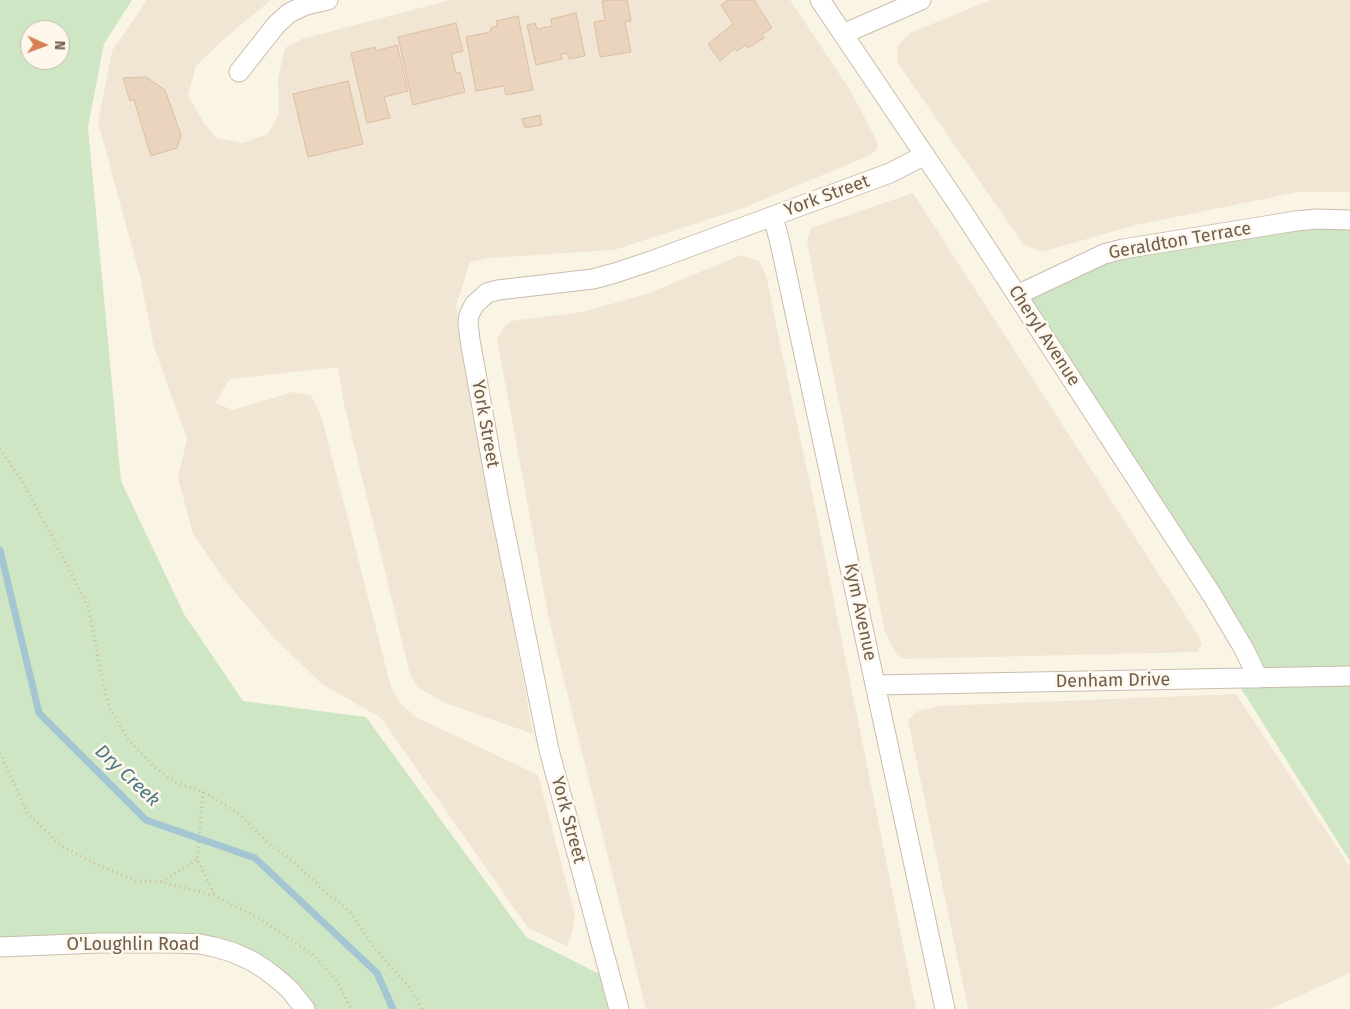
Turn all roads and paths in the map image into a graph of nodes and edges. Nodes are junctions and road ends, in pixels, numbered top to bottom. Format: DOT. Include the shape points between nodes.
graph roads {
  1 [pos="328,0"];
  2 [pos="820,0"];
  3 [pos="922,0"];
  4 [pos="843,34"];
  5 [pos="239,72"];
  6 [pos="925,155"];
  7 [pos="773,216"];
  8 [pos="1350,220"];
  9 [pos="1017,294"];
  10 [pos="0,449"];
  11 [pos="1350,676"];
  12 [pos="1258,678"];
  13 [pos="875,685"];
  14 [pos="0,753"];
  15 [pos="203,792"];
  16 [pos="197,859"];
  17 [pos="162,882"];
  18 [pos="215,896"];
  19 [pos="0,947"];
  20 [pos="305,1009"];
  21 [pos="351,1009"];
  22 [pos="422,1009"];
  23 [pos="619,1009"];
  24 [pos="945,1009"];
  1 -- 5 [label="street" via="289,13"];
  2 -- 4 [label="street, Cheryl Avenue"];
  3 -- 4 [label="street"];
  4 -- 6 [label="street, Cheryl Avenue"];
  6 -- 7 [label="street, York Street" via="890,173"];
  6 -- 9 [label="street, Cheryl Avenue"];
  7 -- 13 [label="street, Kym Avenue"];
  7 -- 23 [label="street, York Street" via="593,279 486,293 474,304 469,315 470,340 499,502 549,750"];
  8 -- 9 [label="street, Geraldton Terrace" via="1296,221 1124,249 1104,254"];
  9 -- 12 [label="street, Cheryl Avenue" via="1212,595"];
  10 -- 15 [label="path" via="28,492 88,607 110,709 128,740 153,766 175,782"];
  11 -- 12 [label="street, Denham Drive"];
  12 -- 13 [label="street, Denham Drive"];
  13 -- 24 [label="street, Kym Avenue"];
  14 -- 17 [label="path" via="27,813 62,847 138,880"];
  15 -- 16 [label="path"];
  15 -- 22 [label="path" via="237,812 268,843 350,912 409,987"];
  16 -- 17 [label="path"];
  16 -- 18 [label="path"];
  17 -- 18 [label="path"];
  18 -- 21 [label="path" via="259,918 314,956 336,981"];
  19 -- 20 [label="street, O'Loughlin Road" via="99,943 200,944 252,961 280,981"];
}
